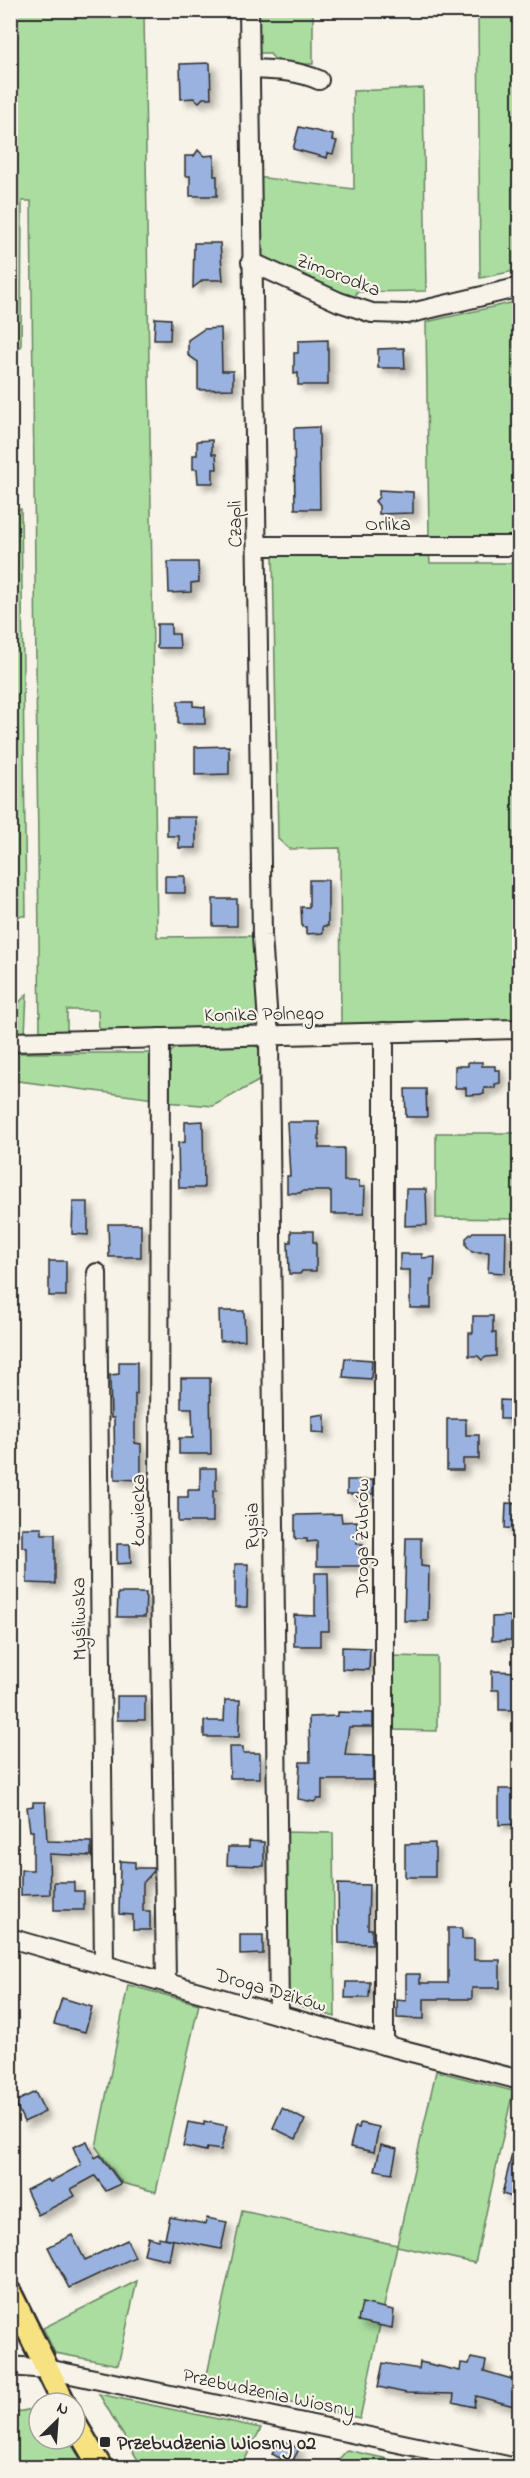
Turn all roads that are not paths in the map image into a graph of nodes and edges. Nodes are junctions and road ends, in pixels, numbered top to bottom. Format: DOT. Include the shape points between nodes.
graph roads {
  1 [pos="249,10"];
  2 [pos="250,69"];
  3 [pos="319,80"];
  4 [pos="251,262"];
  5 [pos="519,287"];
  6 [pos="257,546"];
  7 [pos="519,546"];
  8 [pos="519,1029"];
  9 [pos="384,1032"];
  10 [pos="268,1037"];
  11 [pos="160,1038"];
  12 [pos="10,1042"];
  13 [pos="97,1273"];
  14 [pos="10,1938"];
  15 [pos="104,1965"];
  16 [pos="166,1982"];
  17 [pos="279,2015"];
  18 [pos="384,2045"];
  19 [pos="519,2080"];
  20 [pos="10,2293"];
  21 [pos="10,2366"];
  22 [pos="47,2369"];
  23 [pos="58,2391"];
  24 [pos="87,2444"];
  25 [pos="101,2468"];
  26 [pos="517,2468"];
  1 -- 2 [label="street, Czapli"];
  2 -- 3 [label="street" via="290,71"];
  2 -- 4 [label="street, Czapli"];
  4 -- 5 [label="street, Zimorodka" via="372,314 407,314"];
  4 -- 6 [label="street, Czapli"];
  6 -- 7 [label="street, Orlika"];
  6 -- 10 [label="street, Czapli" via="262,936"];
  8 -- 9 [label="street, Konika Polnego"];
  9 -- 10 [label="street, Konika Polnego"];
  9 -- 18 [label="street, Droga Żubrów"];
  10 -- 11 [label="street, Konika Polnego"];
  10 -- 17 [label="street, Rysia"];
  11 -- 12 [label="street, Konika Polnego"];
  11 -- 16 [label="street, Łowiecka" via="159,1505"];
  13 -- 15 [label="street, Myśliwska"];
  14 -- 15 [label="street, Droga Dzików"];
  15 -- 16 [label="street, Droga Dzików"];
  16 -- 17 [label="street, Droga Dzików"];
  17 -- 18 [label="street, Droga Dzików"];
  18 -- 19 [label="street, Droga Dzików"];
  20 -- 22 [label="main road"];
  21 -- 22 [label="street, Przebudzenia Wiosny"];
  22 -- 23 [label="main road"];
  22 -- 26 [label="street, Przebudzenia Wiosny"];
  24 -- 25 [label="main road"];
}
